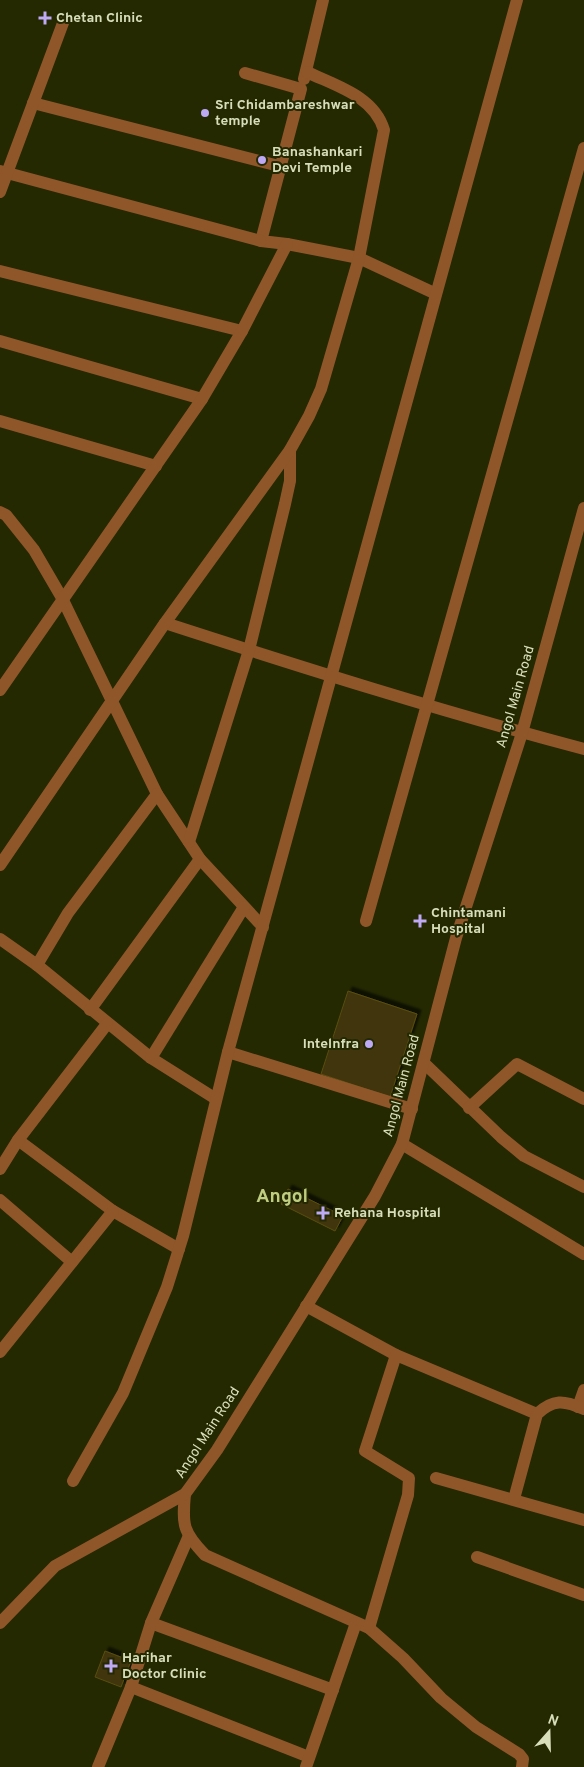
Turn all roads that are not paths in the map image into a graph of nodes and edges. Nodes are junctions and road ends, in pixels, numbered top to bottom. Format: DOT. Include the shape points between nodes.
graph roads {
  1 [pos="323,0"];
  2 [pos="517,0"];
  3 [pos="63,22"];
  4 [pos="307,72"];
  5 [pos="245,73"];
  6 [pos="301,89"];
  7 [pos="33,103"];
  8 [pos="584,148"];
  9 [pos="279,166"];
  10 [pos="3,172"];
  11 [pos="0,192"];
  12 [pos="261,241"];
  13 [pos="287,244"];
  14 [pos="359,258"];
  15 [pos="0,271"];
  16 [pos="434,294"];
  17 [pos="242,331"];
  18 [pos="0,341"];
  19 [pos="202,399"];
  20 [pos="0,421"];
  21 [pos="290,450"];
  22 [pos="156,466"];
  23 [pos="584,508"];
  24 [pos="0,512"];
  25 [pos="62,598"];
  26 [pos="165,623"];
  27 [pos="249,650"];
  28 [pos="330,676"];
  29 [pos="0,690"];
  30 [pos="112,702"];
  31 [pos="429,705"];
  32 [pos="522,733"];
  33 [pos="584,749"];
  34 [pos="157,794"];
  35 [pos="188,842"];
  36 [pos="200,859"];
  37 [pos="0,865"];
  38 [pos="244,907"];
  39 [pos="366,921"];
  40 [pos="263,927"];
  41 [pos="0,939"];
  42 [pos="37,964"];
  43 [pos="90,1010"];
  44 [pos="107,1024"];
  45 [pos="228,1052"];
  46 [pos="151,1058"];
  47 [pos="424,1063"];
  48 [pos="216,1099"];
  49 [pos="584,1099"];
  50 [pos="469,1108"];
  51 [pos="412,1109"];
  52 [pos="18,1140"];
  53 [pos="402,1144"];
  54 [pos="0,1169"];
  55 [pos="584,1187"];
  56 [pos="0,1200"];
  57 [pos="112,1211"];
  58 [pos="179,1249"];
  59 [pos="584,1254"];
  60 [pos="72,1262"];
  61 [pos="306,1306"];
  62 [pos="0,1352"];
  63 [pos="396,1355"];
  64 [pos="584,1390"];
  65 [pos="581,1408"];
  66 [pos="537,1414"];
  67 [pos="436,1478"];
  68 [pos="73,1480"];
  69 [pos="185,1494"];
  70 [pos="514,1499"];
  71 [pos="584,1520"];
  72 [pos="188,1538"];
  73 [pos="477,1557"];
  74 [pos="584,1595"];
  75 [pos="0,1623"];
  76 [pos="152,1623"];
  77 [pos="356,1623"];
  78 [pos="369,1628"];
  79 [pos="131,1687"];
  80 [pos="333,1690"];
  81 [pos="308,1762"];
  82 [pos="98,1767"];
  83 [pos="522,1767"];
  1 -- 4 [label="street"];
  2 -- 16 [label="street"];
  3 -- 7 [label="street"];
  4 -- 6 [label="street"];
  4 -- 14 [label="street" via="356,95 373,107 384,130"];
  5 -- 6 [label="street"];
  6 -- 9 [label="street"];
  7 -- 9 [label="street"];
  7 -- 10 [label="street"];
  8 -- 31 [label="street"];
  9 -- 12 [label="street"];
  10 -- 11 [label="street"];
  10 -- 12 [label="street"];
  12 -- 13 [label="street"];
  13 -- 14 [label="street"];
  13 -- 17 [label="street"];
  14 -- 16 [label="street"];
  14 -- 21 [label="street" via="321,388"];
  15 -- 17 [label="street"];
  16 -- 28 [label="street"];
  17 -- 19 [label="street"];
  18 -- 19 [label="street"];
  19 -- 22 [label="street"];
  20 -- 22 [label="street"];
  21 -- 26 [label="street"];
  21 -- 27 [label="street" via="290,481"];
  22 -- 25 [label="street"];
  23 -- 32 [label="street, Angol Main Road"];
  24 -- 25 [label="street" via="34,550"];
  25 -- 29 [label="street"];
  25 -- 30 [label="street"];
  26 -- 27 [label="street"];
  26 -- 30 [label="street"];
  27 -- 28 [label="street"];
  27 -- 35 [label="street"];
  28 -- 31 [label="street"];
  28 -- 40 [label="street"];
  30 -- 34 [label="street"];
  30 -- 37 [label="street"];
  31 -- 32 [label="street"];
  31 -- 39 [label="street"];
  32 -- 33 [label="street"];
  32 -- 47 [label="street, Angol Main Road" via="456,938"];
  34 -- 35 [label="street"];
  34 -- 42 [label="street" via="68,913"];
  35 -- 36 [label="street"];
  36 -- 38 [label="street"];
  36 -- 43 [label="street"];
  38 -- 40 [label="street"];
  38 -- 46 [label="street"];
  40 -- 45 [label="street"];
  41 -- 42 [label="street"];
  42 -- 43 [label="street"];
  43 -- 44 [label="street"];
  44 -- 46 [label="street"];
  44 -- 52 [label="street"];
  45 -- 48 [label="street"];
  45 -- 51 [label="street"];
  46 -- 48 [label="street"];
  47 -- 50 [label="street"];
  47 -- 51 [label="street, Angol Main Road"];
  48 -- 58 [label="street"];
  49 -- 50 [label="street" via="517,1064"];
  50 -- 55 [label="street" via="524,1156"];
  51 -- 53 [label="street, Angol Main Road"];
  52 -- 54 [label="street"];
  52 -- 57 [label="street"];
  53 -- 59 [label="street"];
  53 -- 61 [label="street, Angol Main Road" via="375,1196"];
  56 -- 60 [label="street"];
  57 -- 58 [label="street"];
  57 -- 60 [label="street"];
  58 -- 68 [label="street" via="167,1287 123,1393"];
  60 -- 62 [label="street"];
  61 -- 63 [label="street"];
  61 -- 69 [label="street, Angol Main Road" via="217,1450"];
  63 -- 66 [label="street"];
  63 -- 78 [label="street" via="365,1450 409,1478 408,1495"];
  64 -- 65 [label="street"];
  65 -- 66 [label="street" via="561,1402 547,1404"];
  66 -- 70 [label="street"];
  67 -- 70 [label="street"];
  69 -- 72 [label="street" via="183,1517"];
  69 -- 75 [label="street, Angol Main Road" via="55,1566"];
  70 -- 71 [label="street"];
  72 -- 76 [label="street"];
  72 -- 77 [label="street" via="205,1555"];
  73 -- 74 [label="street"];
  76 -- 79 [label="street"];
  76 -- 80 [label="street"];
  77 -- 78 [label="street"];
  77 -- 80 [label="street"];
  78 -- 83 [label="street" via="448,1704 476,1727 519,1754"];
  79 -- 81 [label="street"];
  79 -- 82 [label="street"];
  80 -- 81 [label="street"];
}
